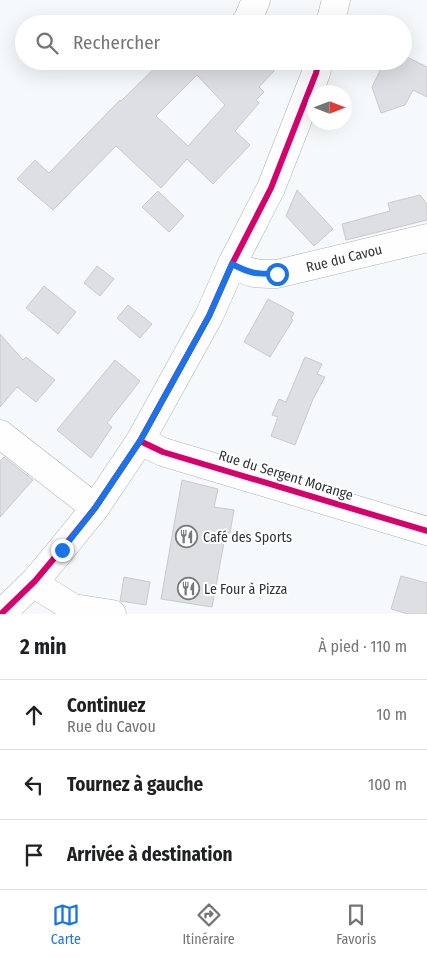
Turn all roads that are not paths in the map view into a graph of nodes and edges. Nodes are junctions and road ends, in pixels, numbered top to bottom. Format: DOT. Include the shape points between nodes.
graph roads {
  1 [pos="336,0"];
  2 [pos="332,15"];
  3 [pos="310,70"];
  4 [pos="427,238"];
  5 [pos="232,264"];
  6 [pos="0,434"];
  7 [pos="140,441"];
  8 [pos="95,508"];
  9 [pos="427,531"];
  10 [pos="34,581"];
  11 [pos="1,614"];
  12 [pos="112,614"];
  1 -- 2 [label="main road"];
  3 -- 5 [label="main road" via="271,188"];
  4 -- 5 [label="main road, Rue du Cavou" via="277,274 254,274"];
  5 -- 7 [label="main road" via="209,316"];
  6 -- 8 [label="main road"];
  7 -- 8 [label="main road"];
  7 -- 9 [label="main road, Rue du Sergent Morange" via="163,452"];
  8 -- 10 [label="main road"];
  10 -- 11 [label="main road"];
  10 -- 12 [label="main road" via="73,608"];
}
